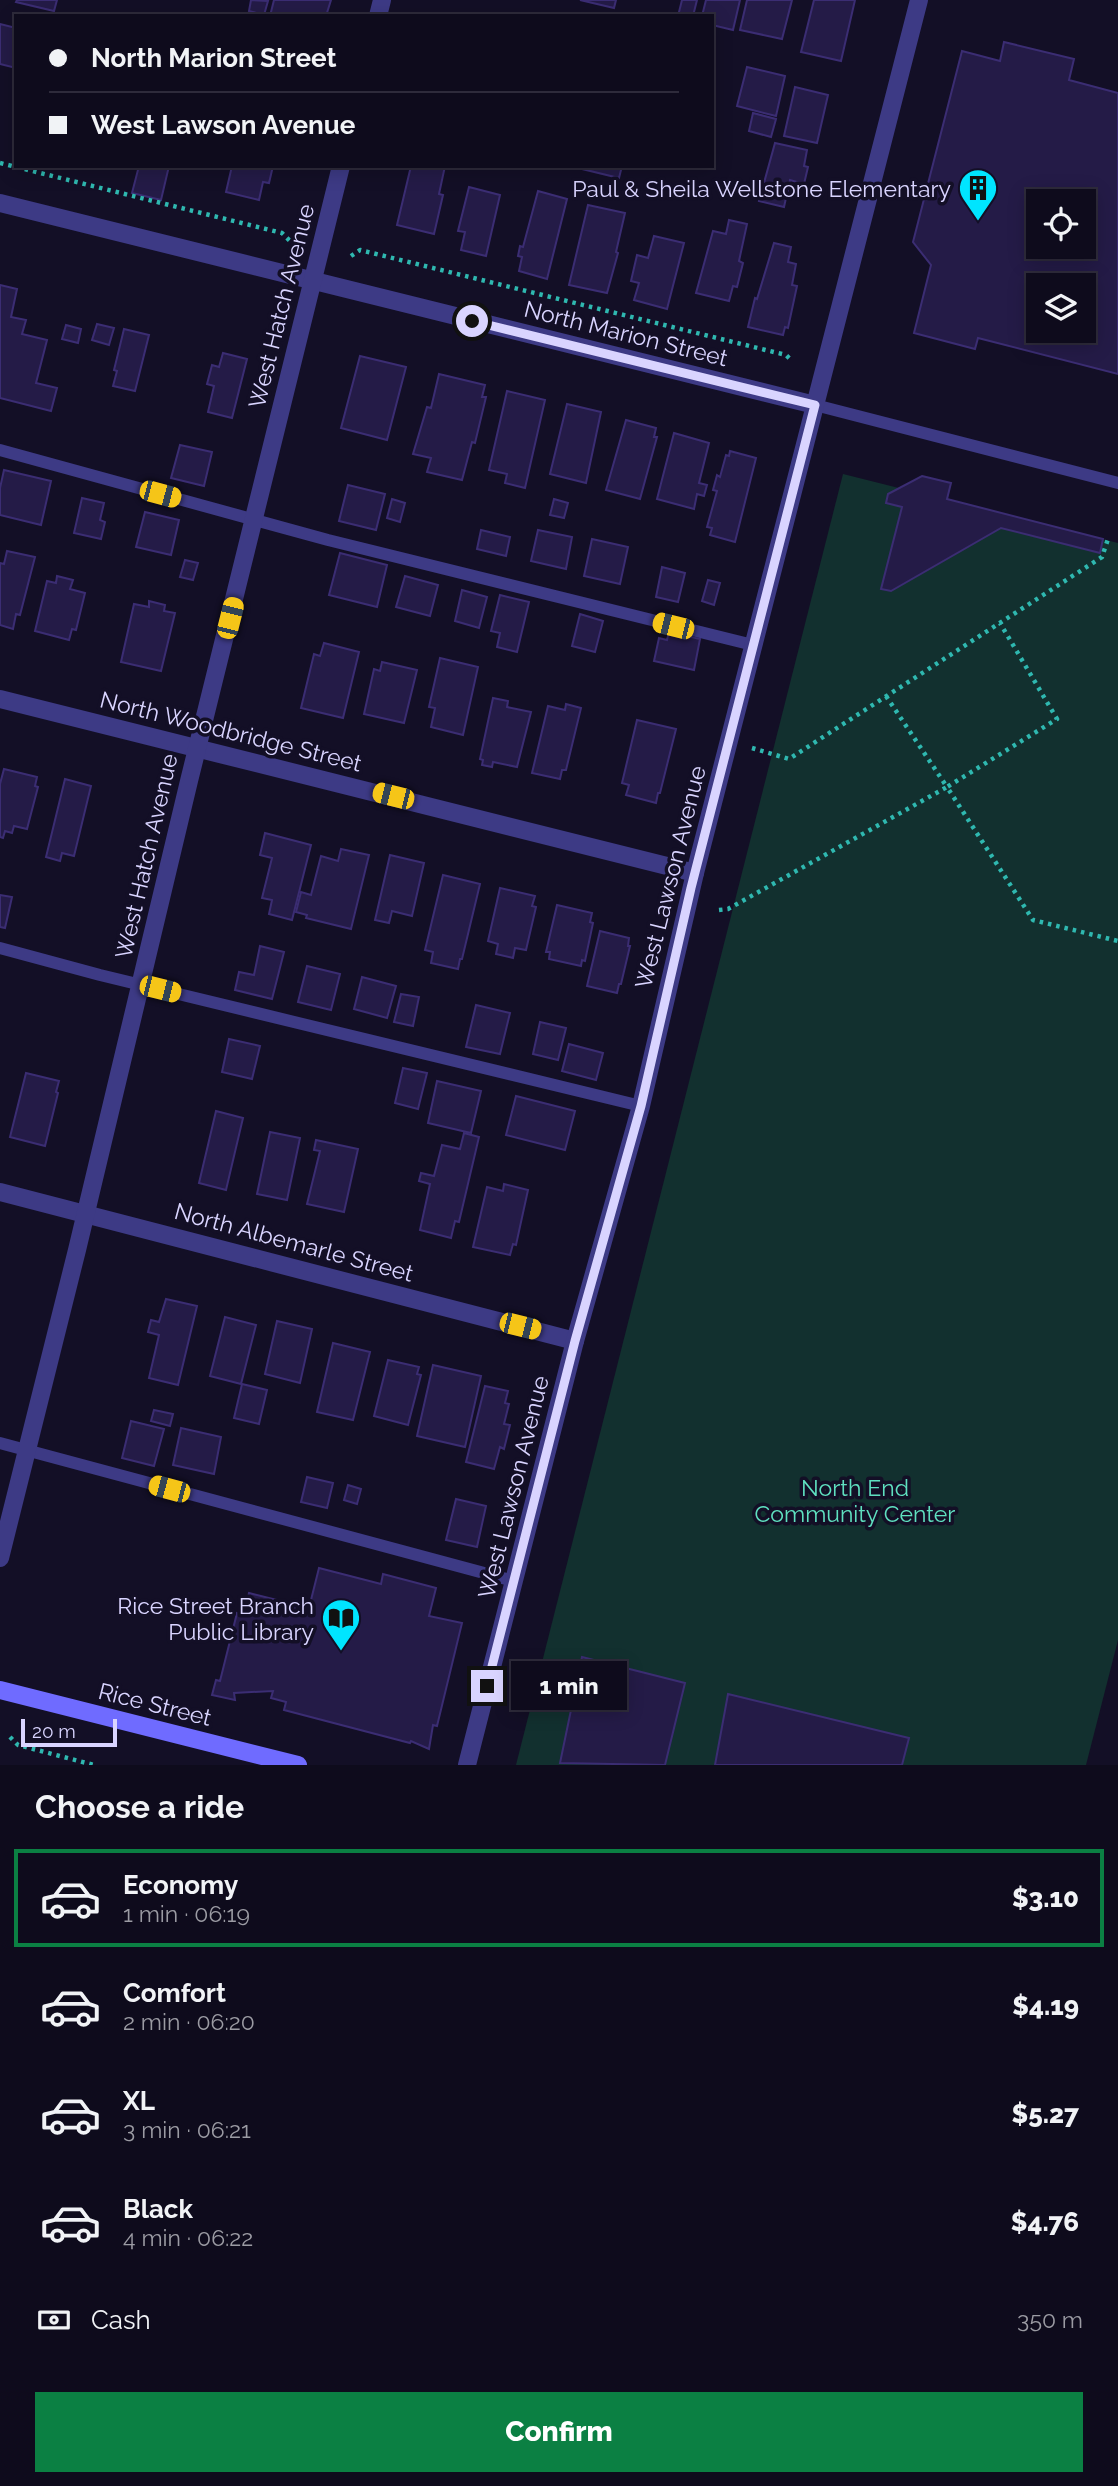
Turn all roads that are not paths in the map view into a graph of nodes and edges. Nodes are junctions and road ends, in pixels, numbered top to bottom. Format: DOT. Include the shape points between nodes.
graph roads {
  1 [pos="919,0"];
  2 [pos="340,168"];
  3 [pos="0,203"];
  4 [pos="312,282"];
  5 [pos="815,405"];
  6 [pos="0,450"];
  7 [pos="1118,483"];
  8 [pos="254,520"];
  9 [pos="753,645"];
  10 [pos="0,699"];
  11 [pos="197,747"];
  12 [pos="695,873"];
  13 [pos="0,948"];
  14 [pos="142,984"];
  15 [pos="641,1106"];
  16 [pos="0,1192"];
  17 [pos="86,1213"];
  18 [pos="575,1341"];
  19 [pos="0,1443"];
  20 [pos="27,1451"];
  21 [pos="0,1558"];
  22 [pos="514,1581"];
  23 [pos="0,1690"];
  24 [pos="298,1765"];
  25 [pos="467,1765"];
  1 -- 5 [label="street, West Lawson Avenue"];
  2 -- 4 [label="street, West Hatch Avenue"];
  3 -- 4 [label="street, North Marion Street"];
  4 -- 5 [label="street, North Marion Street"];
  4 -- 8 [label="street, West Hatch Avenue"];
  5 -- 7 [label="lane, North Marion Street"];
  5 -- 9 [label="street, West Lawson Avenue"];
  6 -- 8 [label="lane"];
  8 -- 9 [label="lane"];
  8 -- 11 [label="street, West Hatch Avenue"];
  9 -- 12 [label="street, West Lawson Avenue"];
  10 -- 11 [label="street, North Woodbridge Street"];
  11 -- 12 [label="street, North Woodbridge Street"];
  11 -- 14 [label="street, West Hatch Avenue"];
  12 -- 15 [label="street, West Lawson Avenue"];
  13 -- 14 [label="lane"];
  14 -- 15 [label="lane"];
  14 -- 17 [label="street, West Hatch Avenue"];
  15 -- 18 [label="street, West Lawson Avenue"];
  16 -- 17 [label="street, North Albemarle Street"];
  17 -- 18 [label="street, North Albemarle Street"];
  17 -- 20 [label="street, West Hatch Avenue"];
  18 -- 22 [label="street, West Lawson Avenue"];
  19 -- 20 [label="lane"];
  20 -- 21 [label="street, West Hatch Avenue"];
  20 -- 22 [label="lane"];
  22 -- 25 [label="street, West Lawson Avenue"];
  23 -- 24 [label="main road, Rice Street"];
}
